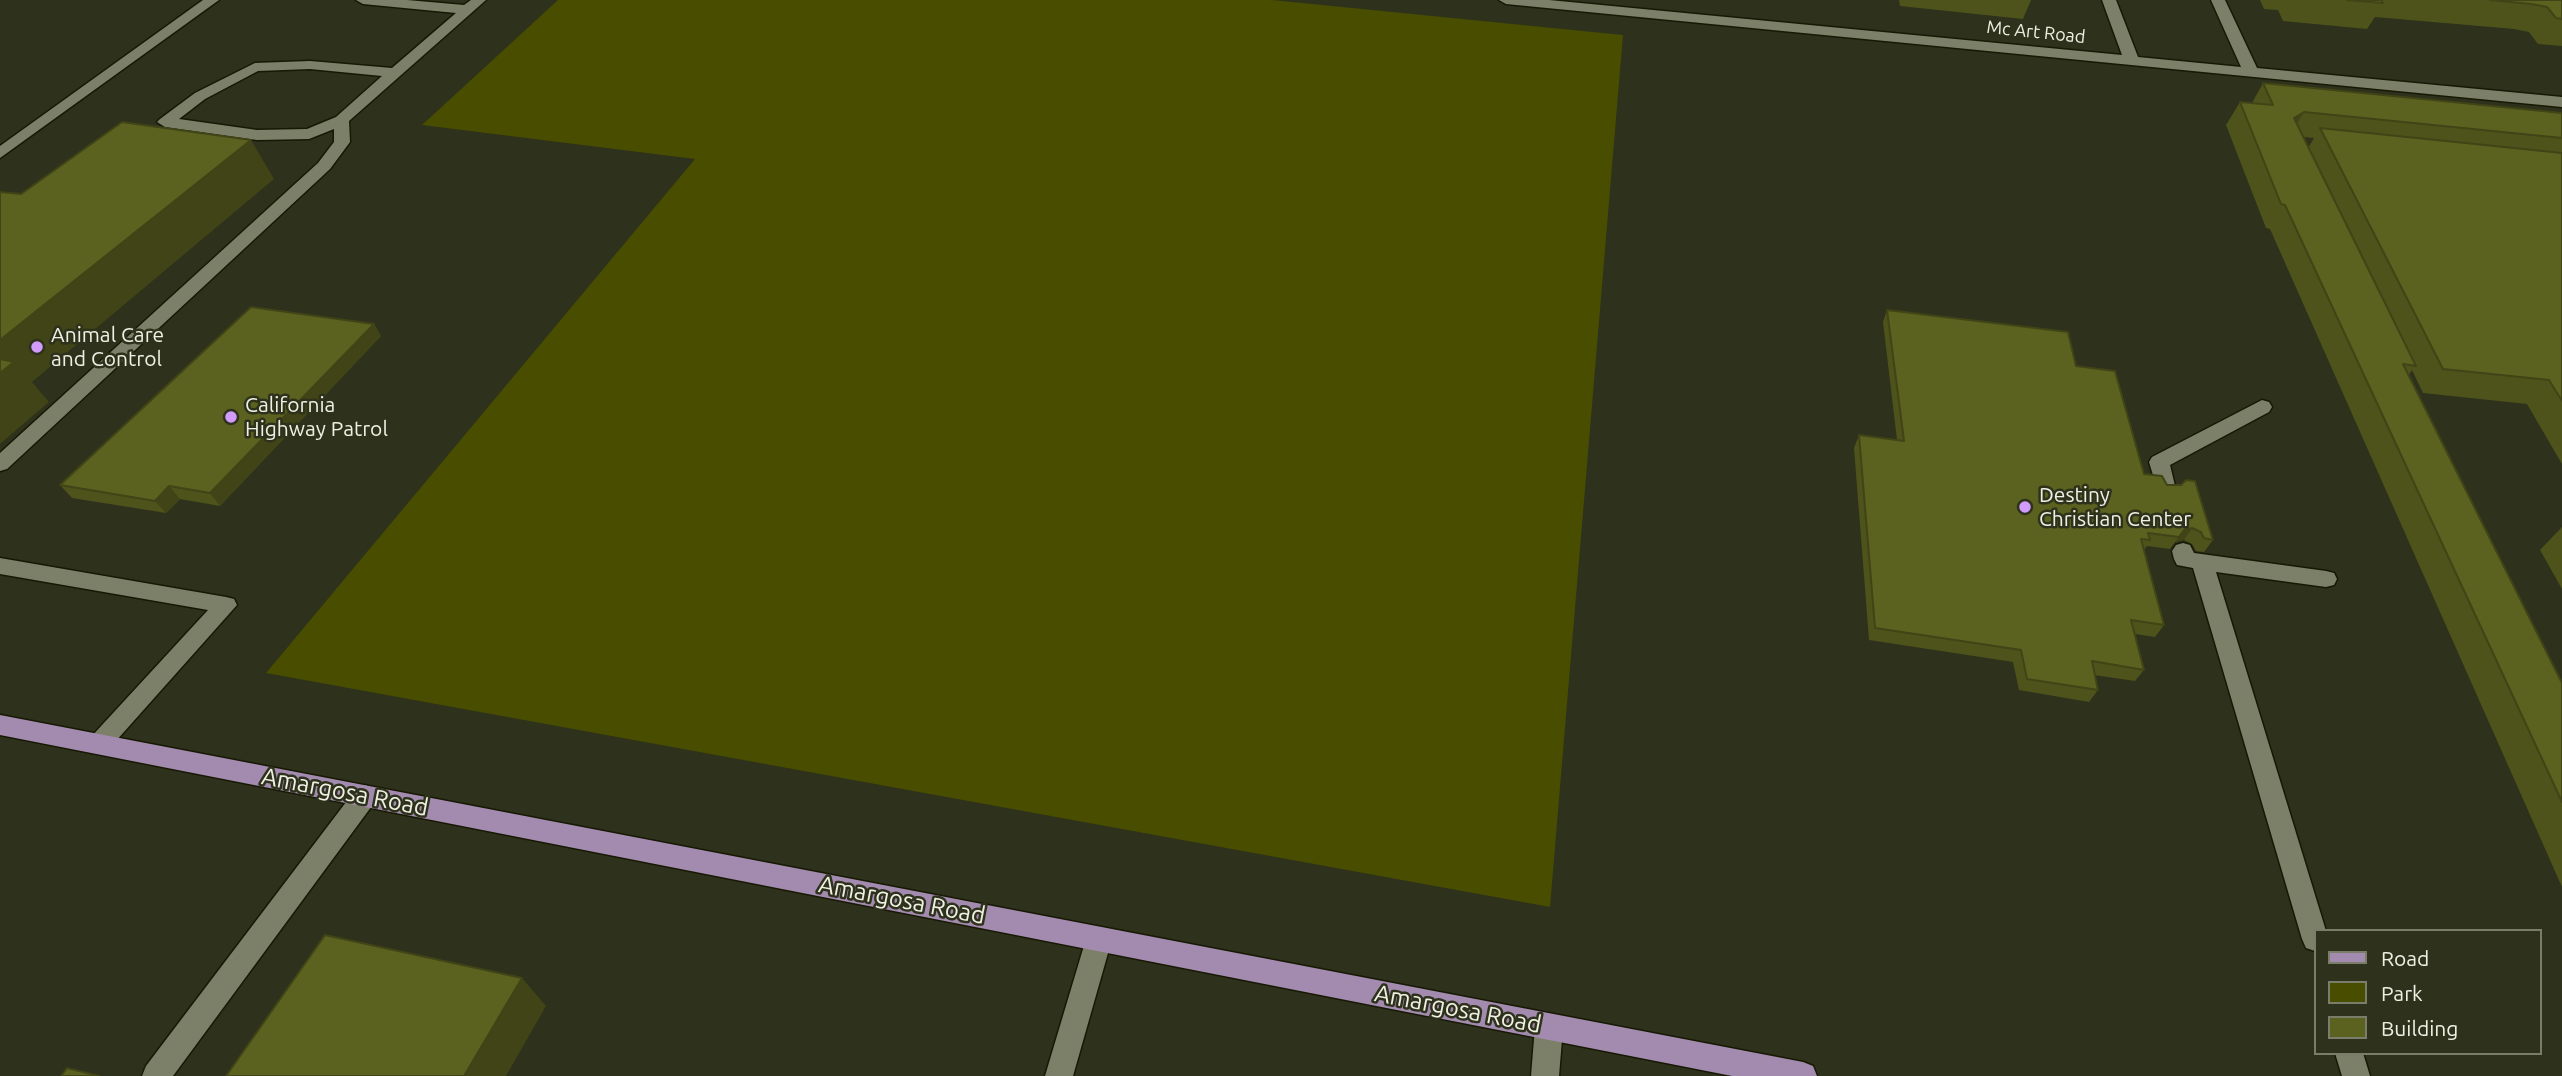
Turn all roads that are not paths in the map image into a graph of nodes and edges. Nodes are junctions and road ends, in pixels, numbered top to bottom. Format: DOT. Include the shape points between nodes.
graph roads {
  1 [pos="212,0"];
  2 [pos="363,0"];
  3 [pos="1506,0"];
  4 [pos="1678,0"];
  5 [pos="2109,0"];
  6 [pos="2218,0"];
  7 [pos="474,5"];
  8 [pos="1678,17"];
  9 [pos="2132,61"];
  10 [pos="2251,72"];
  11 [pos="395,73"];
  12 [pos="2562,103"];
  13 [pos="341,120"];
  14 [pos="0,153"];
  15 [pos="2262,407"];
  16 [pos="0,464"];
  17 [pos="2166,490"];
  18 [pos="0,566"];
  19 [pos="2326,579"];
  20 [pos="2,729"];
  21 [pos="99,744"];
  22 [pos="365,796"];
  23 [pos="2314,936"];
  24 [pos="1099,939"];
  25 [pos="1549,1027"];
  26 [pos="2350,1055"];
  27 [pos="156,1076"];
  28 [pos="1059,1076"];
  29 [pos="1545,1076"];
  30 [pos="1803,1076"];
  31 [pos="2356,1076"];
  1 -- 14 [label="street"];
  2 -- 7 [label="street"];
  3 -- 8 [label="street, Mc Art Road"];
  4 -- 8 [label="street"];
  5 -- 9 [label="street"];
  6 -- 10 [label="street"];
  7 -- 11 [label="street"];
  8 -- 9 [label="street, Mc Art Road"];
  9 -- 10 [label="street, Mc Art Road"];
  10 -- 12 [label="street, Mc Art Road"];
  11 -- 13 [label="street"];
  11 -- 13 [label="street" via="310,65 255,67 200,96 165,122 257,135 309,134"];
  13 -- 16 [label="street" via="342,142 324,166"];
  15 -- 17 [label="street" via="2159,462"];
  18 -- 21 [label="street" via="226,605"];
  19 -- 23 [label="street" via="2193,556"];
  20 -- 21 [label="main road, Amargosa Road"];
  21 -- 22 [label="main road, Amargosa Road"];
  22 -- 24 [label="main road, Amargosa Road"];
  22 -- 27 [label="street"];
  24 -- 25 [label="main road, Amargosa Road"];
  24 -- 28 [label="street"];
  25 -- 29 [label="street"];
  25 -- 30 [label="main road, Amargosa Road"];
  26 -- 31 [label="street"];
}
